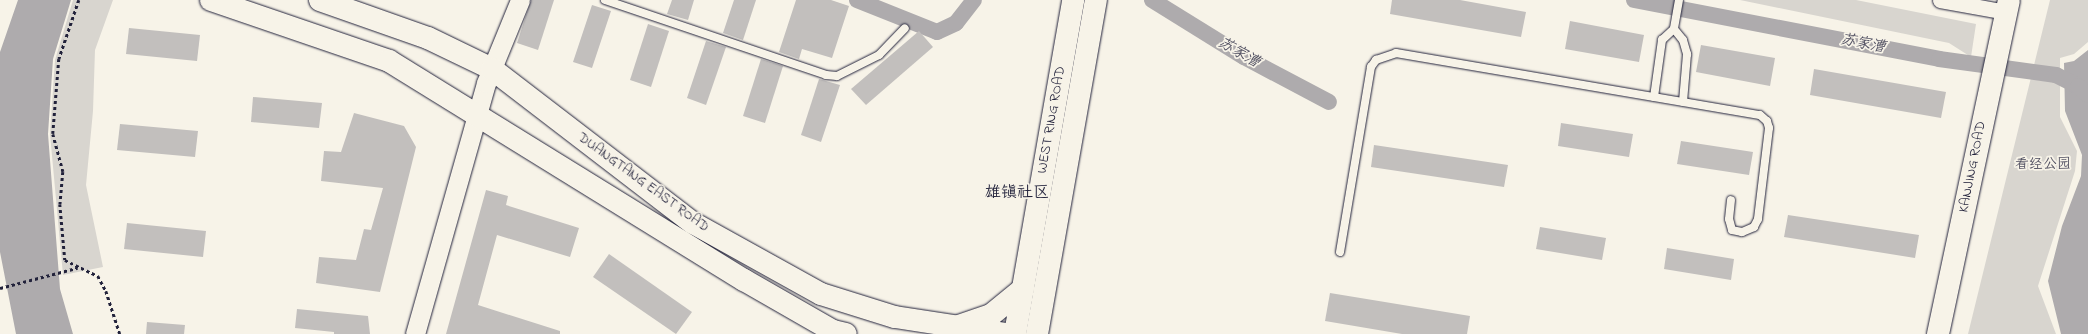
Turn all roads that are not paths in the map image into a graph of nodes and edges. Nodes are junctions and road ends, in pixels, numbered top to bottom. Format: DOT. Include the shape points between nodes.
graph roads {
  1 [pos="211,0"];
  2 [pos="320,0"];
  3 [pos="520,0"];
  4 [pos="605,0"];
  5 [pos="1073,0"];
  6 [pos="1679,0"];
  7 [pos="1940,0"];
  8 [pos="2008,6"];
  9 [pos="1095,7"];
  10 [pos="904,28"];
  11 [pos="1674,29"];
  12 [pos="492,69"];
  13 [pos="1654,97"];
  14 [pos="1683,102"];
  15 [pos="477,116"];
  16 [pos="1731,200"];
  17 [pos="1340,252"];
  18 [pos="1023,289"];
  19 [pos="959,326"];
  20 [pos="415,334"];
  21 [pos="846,334"];
  22 [pos="1005,334"];
  23 [pos="1015,334"];
  24 [pos="1037,334"];
  25 [pos="1938,334"];
  1 -- 15 [label="main road, DUANGTANG EAST ROAD" via="389,61"];
  2 -- 12 [label="main road, DUANGTANG EAST ROAD" via="428,38"];
  3 -- 12 [label="street"];
  4 -- 10 [label="lane" via="832,75 846,74 879,55"];
  5 -- 18 [label="main road, WEST RING ROAD"];
  6 -- 11 [label="lane"];
  7 -- 8 [label="street"];
  8 -- 25 [label="main road, KANJING ROAD"];
  9 -- 24 [label="main road, WEST RING ROAD"];
  11 -- 13 [label="lane" via="1662,40"];
  11 -- 14 [label="lane" via="1683,40 1687,54"];
  12 -- 15 [label="street"];
  12 -- 19 [label="main road, DUANGTANG EAST ROAD" via="693,223 821,294 895,317"];
  13 -- 14 [label="lane"];
  13 -- 17 [label="lane" via="1396,53 1386,55 1376,60 1368,77"];
  14 -- 16 [label="lane" via="1760,115 1767,121 1769,128 1758,219 1754,226 1742,232 1732,230 1729,218"];
  15 -- 20 [label="street"];
  15 -- 21 [label="main road, DUANGTANG EAST ROAD" via="744,280 833,331"];
  18 -- 19 [label="main road" via="991,315"];
  18 -- 23 [label="main road, WEST RING ROAD"];
  19 -- 22 [label="main road, DUANGTANG EAST ROAD"];
}
